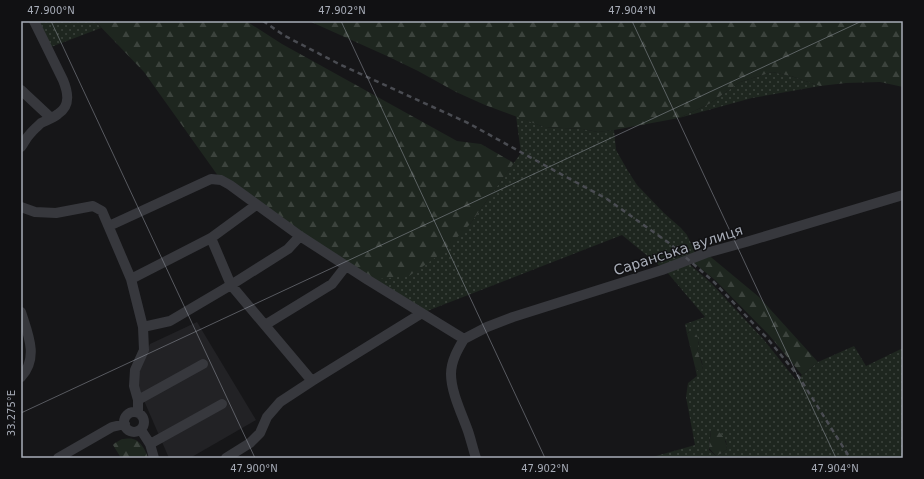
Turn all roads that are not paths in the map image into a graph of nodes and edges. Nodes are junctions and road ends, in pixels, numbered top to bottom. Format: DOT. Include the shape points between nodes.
graph roads {
  1 [pos="34,21"];
  2 [pos="23,94"];
  3 [pos="51,118"];
  4 [pos="21,147"];
  5 [pos="903,195"];
  6 [pos="256,205"];
  7 [pos="21,207"];
  8 [pos="109,226"];
  9 [pos="300,236"];
  10 [pos="211,238"];
  11 [pos="346,266"];
  12 [pos="131,279"];
  13 [pos="232,285"];
  14 [pos="21,312"];
  15 [pos="422,313"];
  16 [pos="265,325"];
  17 [pos="143,327"];
  18 [pos="464,339"];
  19 [pos="203,364"];
  20 [pos="21,377"];
  21 [pos="312,381"];
  22 [pos="138,400"];
  23 [pos="222,404"];
  24 [pos="138,413"];
  25 [pos="125,424"];
  26 [pos="141,430"];
  27 [pos="150,444"];
  28 [pos="58,458"];
  29 [pos="154,458"];
  30 [pos="226,458"];
  31 [pos="476,458"];
  1 -- 3 [label="street" via="67,89 66,106"];
  2 -- 3 [label="street"];
  3 -- 4 [label="street" via="30,133"];
  5 -- 18 [label="street, Саранська вулиця" via="706,253 662,270 513,317"];
  6 -- 8 [label="street" via="230,185 221,180 211,179"];
  6 -- 9 [label="street"];
  6 -- 10 [label="street"];
  7 -- 8 [label="street" via="35,212 56,214 93,206 102,211"];
  8 -- 12 [label="street"];
  9 -- 11 [label="street"];
  9 -- 13 [label="street" via="288,250"];
  10 -- 12 [label="street"];
  10 -- 13 [label="street"];
  11 -- 15 [label="street"];
  11 -- 16 [label="street" via="332,284"];
  12 -- 17 [label="street"];
  13 -- 16 [label="street"];
  13 -- 17 [label="street" via="170,321"];
  14 -- 20 [label="street" via="31,347 31,361"];
  15 -- 18 [label="street"];
  15 -- 21 [label="street"];
  16 -- 21 [label="street"];
  17 -- 22 [label="street" via="144,350 135,370 134,386"];
  18 -- 31 [label="street" via="457,350 451,374 453,388"];
  19 -- 22 [label="street"];
  21 -- 30 [label="street" via="280,402 267,417 260,433 250,443"];
  22 -- 24 [label="street"];
  23 -- 27 [label="street"];
  24 -- 25 [label="street" via="129,414"];
  24 -- 26 [label="street" via="144,422"];
  25 -- 26 [label="street" via="131,432"];
  25 -- 28 [label="street" via="112,427"];
  26 -- 27 [label="street"];
  27 -- 29 [label="street"];
}
